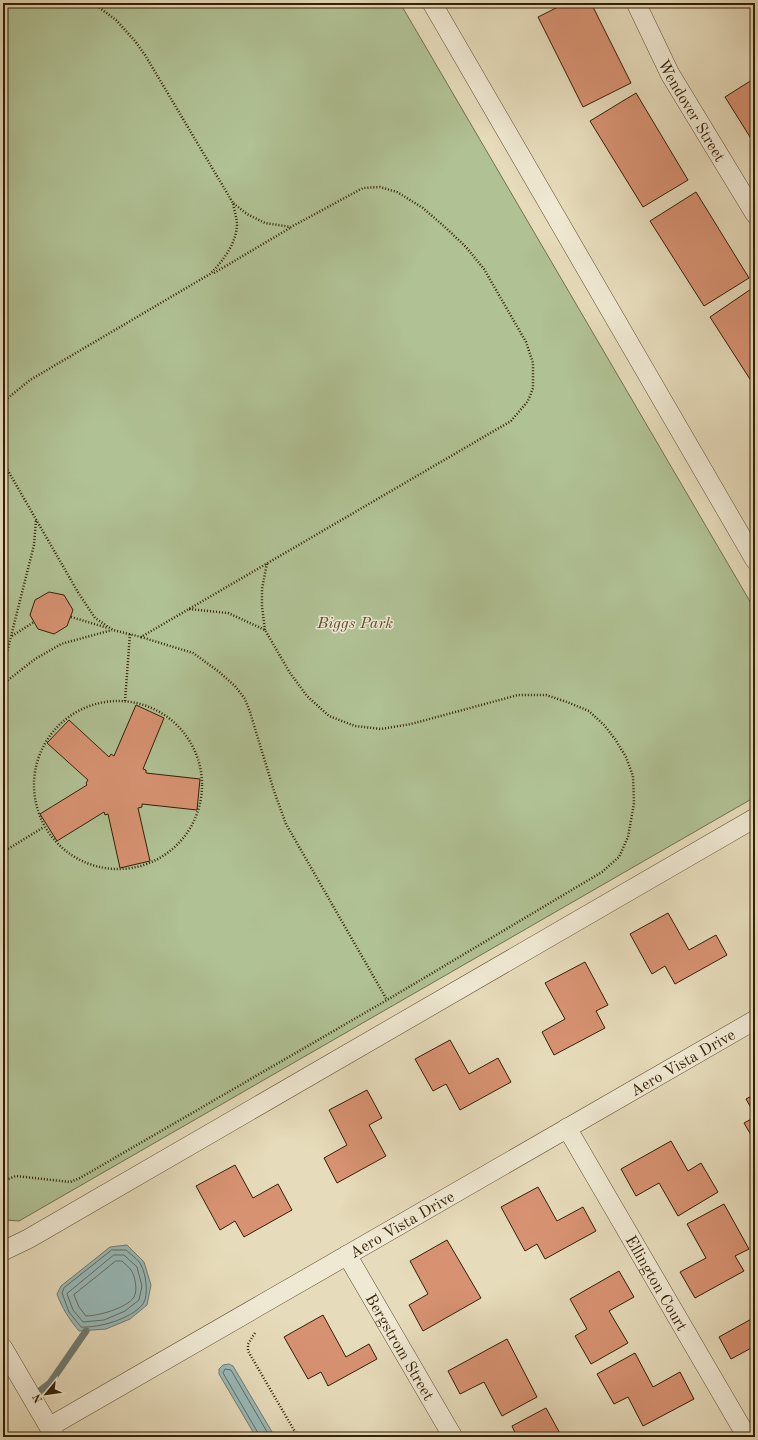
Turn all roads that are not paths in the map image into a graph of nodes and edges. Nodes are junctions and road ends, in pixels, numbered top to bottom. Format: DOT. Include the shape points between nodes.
graph roads {
  1 [pos="432,3"];
  2 [pos="636,3"];
  3 [pos="755,214"];
  4 [pos="755,560"];
  5 [pos="755,818"];
  6 [pos="755,1020"];
  7 [pos="568,1128"];
  8 [pos="3,1251"];
  9 [pos="347,1255"];
  10 [pos="3,1348"];
  11 [pos="52,1432"];
  12 [pos="453,1437"];
  13 [pos="747,1437"];
  1 -- 4 [label="street"];
  2 -- 3 [label="street, Wendover Street" via="670,74"];
  5 -- 8 [label="street" via="42,1232"];
  6 -- 7 [label="street, Aero Vista Drive"];
  7 -- 9 [label="street, Aero Vista Drive"];
  7 -- 13 [label="street, Ellington Court"];
  9 -- 11 [label="street, Aero Vista Drive"];
  9 -- 12 [label="street, Bergstrom Street"];
  10 -- 11 [label="street"];
}
